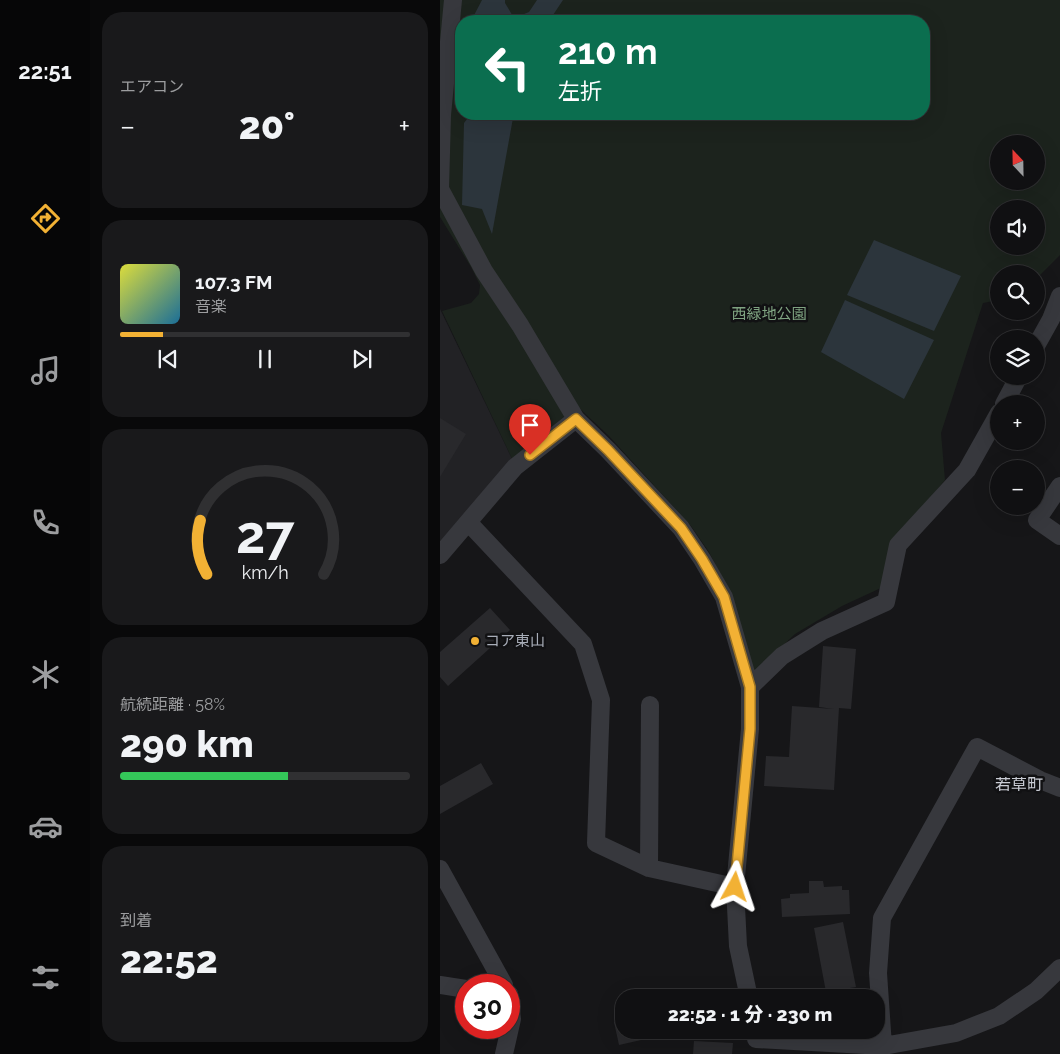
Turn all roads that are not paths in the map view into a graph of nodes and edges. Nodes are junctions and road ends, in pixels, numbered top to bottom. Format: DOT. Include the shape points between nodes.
graph roads {
  1 [pos="453,0"];
  2 [pos="1060,296"];
  3 [pos="1045,330"];
  4 [pos="576,419"];
  5 [pos="990,430"];
  6 [pos="1060,486"];
  7 [pos="468,522"];
  8 [pos="1060,536"];
  9 [pos="440,555"];
  10 [pos="750,687"];
  11 [pos="650,705"];
  12 [pos="1060,788"];
  13 [pos="649,868"];
  14 [pos="440,869"];
  15 [pos="735,887"];
  16 [pos="1060,968"];
  17 [pos="498,974"];
  18 [pos="440,986"];
  19 [pos="455,988"];
  20 [pos="747,989"];
  21 [pos="507,1039"];
  22 [pos="755,1041"];
  23 [pos="883,1046"];
  24 [pos="504,1054"];
  1 -- 4 [label="street" via="442,115 440,189 484,271"];
  2 -- 3 [label="street"];
  4 -- 7 [label="street" via="515,467"];
  4 -- 10 [label="street" via="681,528 702,559 724,597"];
  5 -- 10 [label="street" via="967,470 898,545 886,602 814,636 782,656"];
  6 -- 8 [label="street" via="1037,520"];
  7 -- 9 [label="street"];
  7 -- 13 [label="street" via="583,644 601,700 596,843"];
  10 -- 15 [label="street" via="750,729"];
  11 -- 13 [label="street"];
  12 -- 23 [label="street" via="977,747 882,918 878,973"];
  13 -- 15 [label="street"];
  14 -- 17 [label="street"];
  15 -- 20 [label="street" via="738,946"];
  16 -- 23 [label="street" via="1036,991 999,1016 956,1033"];
  18 -- 19 [label="street"];
  21 -- 24 [label="street"];
  22 -- 23 [label="street"];
}
